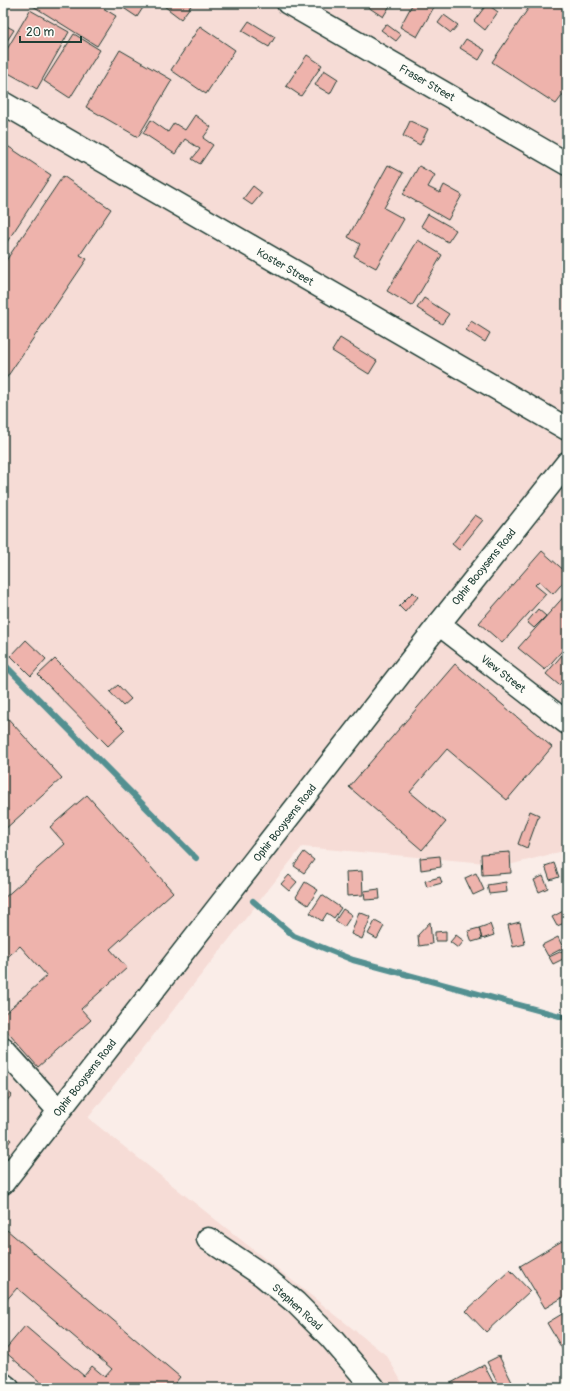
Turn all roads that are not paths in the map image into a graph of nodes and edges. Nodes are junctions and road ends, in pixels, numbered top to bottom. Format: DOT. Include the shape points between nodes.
graph roads {
  1 [pos="288,3"];
  2 [pos="3,103"];
  3 [pos="567,164"];
  4 [pos="567,429"];
  5 [pos="567,463"];
  6 [pos="439,624"];
  7 [pos="567,723"];
  8 [pos="3,1049"];
  9 [pos="59,1111"];
  10 [pos="3,1183"];
  11 [pos="208,1239"];
  12 [pos="3,1384"];
  13 [pos="370,1386"];
  14 [pos="8,1388"];
  1 -- 3 [label="street, Fraser Street"];
  2 -- 4 [label="street, Koster Street"];
  5 -- 6 [label="street, Ophir Booysens Road"];
  6 -- 7 [label="street, View Street"];
  6 -- 9 [label="street, Ophir Booysens Road"];
  8 -- 9 [label="street"];
  9 -- 10 [label="street, Ophir Booysens Road"];
  11 -- 13 [label="street, Stephen Road" via="262,1275 296,1303 317,1323"];
  12 -- 14 [label="street"];
}
